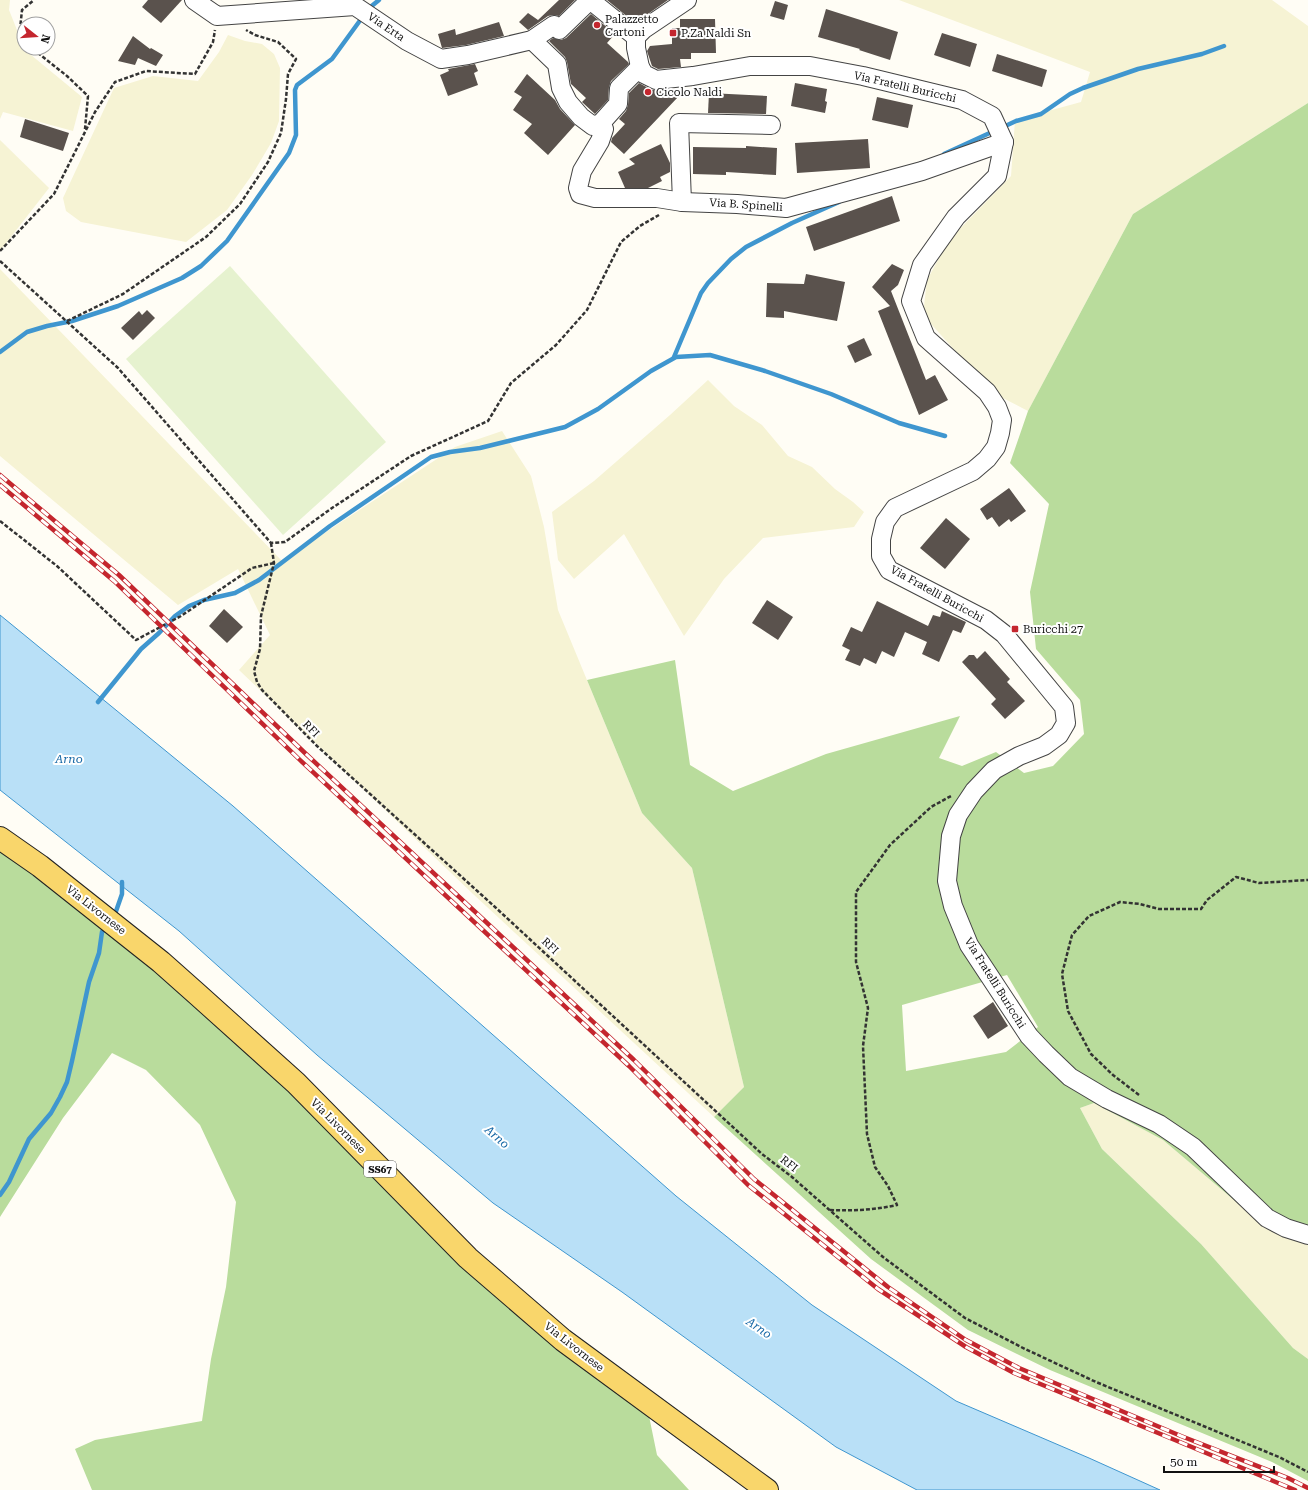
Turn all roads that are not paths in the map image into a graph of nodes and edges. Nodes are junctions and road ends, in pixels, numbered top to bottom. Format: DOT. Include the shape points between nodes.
graph roads {
  1 [pos="194,0"];
  2 [pos="590,0"];
  3 [pos="687,0"];
  4 [pos="640,33"];
  5 [pos="532,40"];
  6 [pos="642,71"];
  7 [pos="601,123"];
  8 [pos="771,125"];
  9 [pos="1004,142"];
  10 [pos="682,202"];
  11 [pos="0,838"];
  12 [pos="1308,1235"];
  13 [pos="767,1490"];
  1 -- 5 [label="street, Via Erta" via="217,16 355,6 407,41 442,59"];
  2 -- 4 [label="street"];
  2 -- 5 [label="street" via="559,30 554,25"];
  3 -- 4 [label="street"];
  4 -- 6 [label="street" via="636,48"];
  5 -- 7 [label="street" via="557,64 561,88 568,102 593,126"];
  6 -- 7 [label="street" via="619,88 618,104"];
  6 -- 9 [label="street, Via Fratelli Buricchi" via="656,80 750,66 810,66 863,76 962,100 992,116"];
  7 -- 10 [label="street, Via B. Spinelli" via="604,129 600,141 582,171 578,188 580,194 595,198 657,198"];
  8 -- 10 [label="street" via="679,123"];
  9 -- 10 [label="street, Via B. Spinelli" via="922,171 786,208"];
  9 -- 12 [label="street, Via Fratelli Buricchi" via="997,176 956,217 922,265 911,301 926,338 987,392 997,407 1002,420 996,447 973,471 895,508 885,522 881,556 889,570 986,620 1004,634 1064,708 1066,723 1059,735 1044,746 994,770 974,791 958,815 951,836 948,861 947,881 953,906 969,945 1025,1030 1065,1073 1107,1099 1159,1124 1193,1147 1268,1218 1286,1228"];
  11 -- 13 [label="main road, Via Livornese / SS67" via="162,962 296,1083 468,1258 563,1340"];
}
